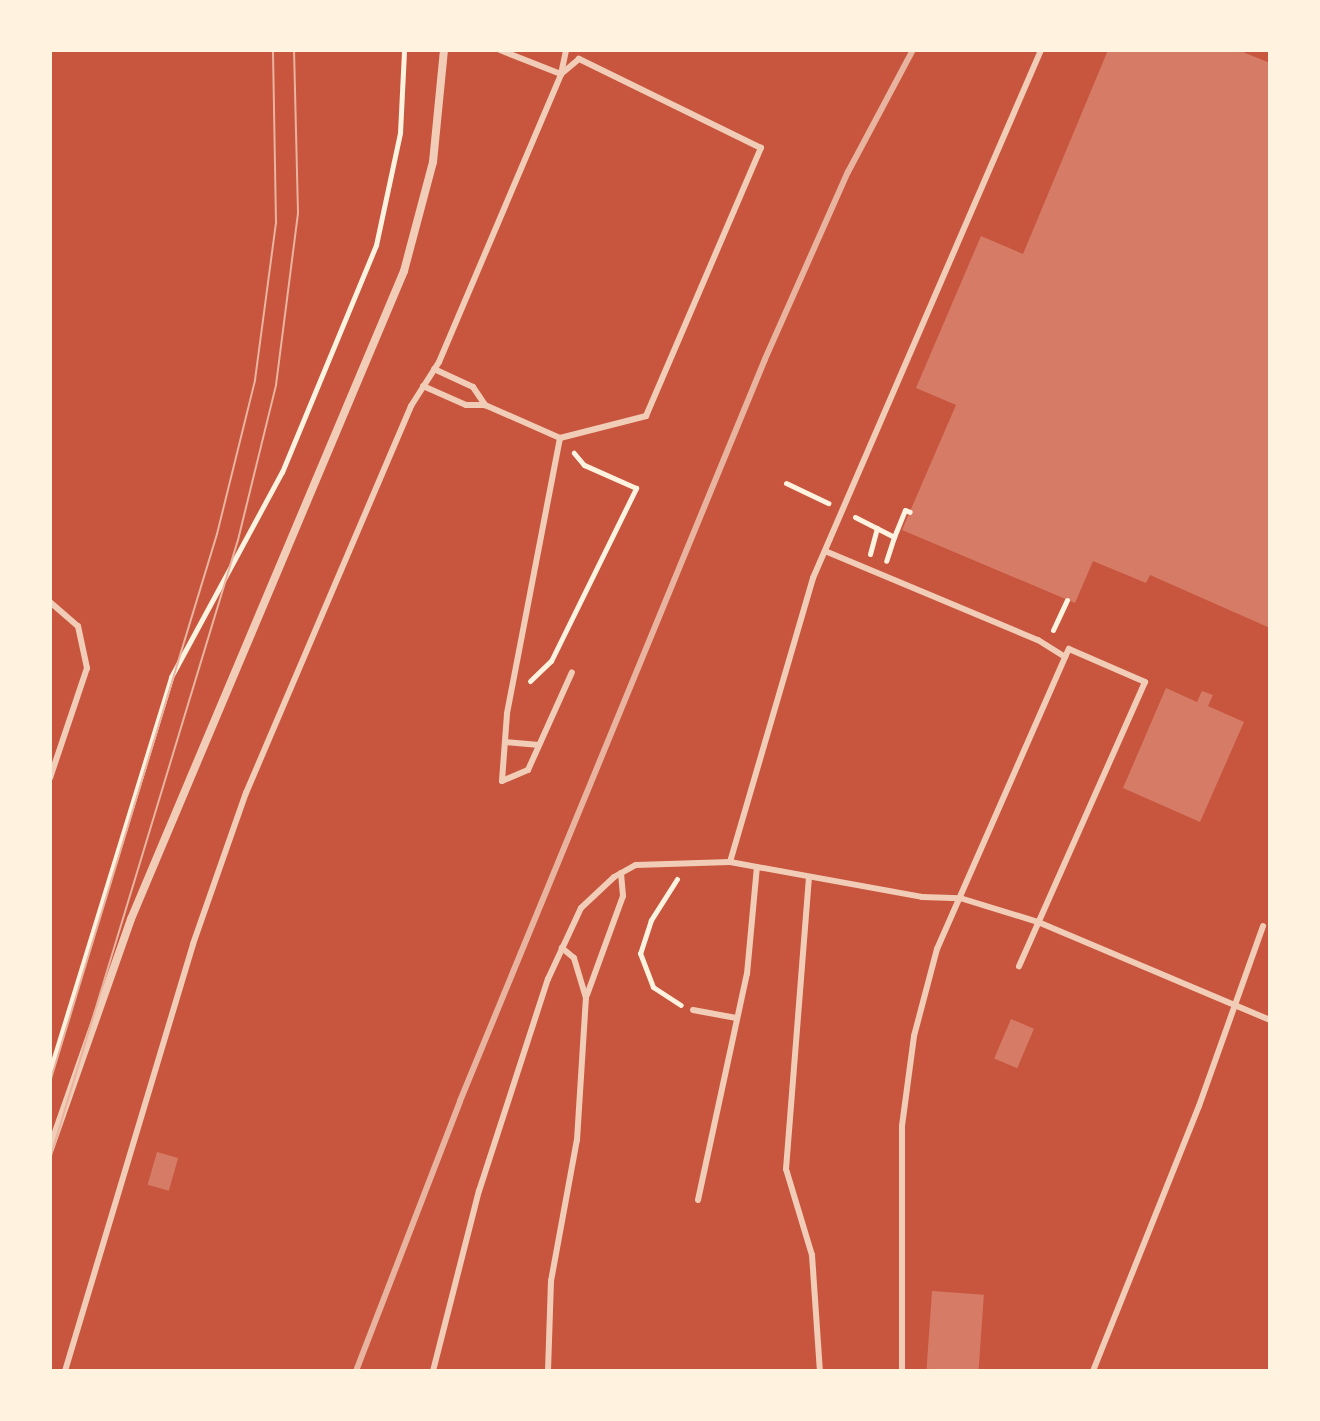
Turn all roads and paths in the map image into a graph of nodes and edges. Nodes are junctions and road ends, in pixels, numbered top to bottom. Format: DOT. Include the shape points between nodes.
graph roads {
  1 [pos="404,50"];
  2 [pos="444,50"];
  3 [pos="500,50"];
  4 [pos="566,50"];
  5 [pos="1041,50"];
  6 [pos="561,74"];
  7 [pos="434,369"];
  8 [pos="423,386"];
  9 [pos="485,405"];
  10 [pos="560,438"];
  11 [pos="584,465"];
  12 [pos="786,483"];
  13 [pos="842,510"];
  14 [pos="910,512"];
  15 [pos="877,528"];
  16 [pos="894,537"];
  17 [pos="825,551"];
  18 [pos="866,567"];
  19 [pos="899,567"];
  20 [pos="1067,600"];
  21 [pos="50,602"];
  22 [pos="1045,628"];
  23 [pos="1065,657"];
  24 [pos="572,672"];
  25 [pos="530,681"];
  26 [pos="505,742"];
  27 [pos="539,745"];
  28 [pos="50,778"];
  29 [pos="684,860"];
  30 [pos="730,862"];
  31 [pos="757,867"];
  32 [pos="621,873"];
  33 [pos="809,877"];
  34 [pos="960,898"];
  35 [pos="1038,922"];
  36 [pos="1263,926"];
  37 [pos="562,948"];
  38 [pos="1019,966"];
  39 [pos="586,998"];
  40 [pos="1238,1006"];
  41 [pos="693,1010"];
  42 [pos="736,1018"];
  43 [pos="1270,1020"];
  44 [pos="50,1071"];
  45 [pos="50,1149"];
  46 [pos="698,1200"];
  47 [pos="65,1371"];
  48 [pos="433,1371"];
  49 [pos="548,1371"];
  50 [pos="820,1371"];
  51 [pos="902,1371"];
  52 [pos="1093,1371"];
  1 -- 44 [label="path" via="400,133 376,245 282,472 189,635 171,677"];
  2 -- 45 [label="street" via="430,177 404,271 131,919"];
  3 -- 6 [label="lane"];
  4 -- 6 [label="lane"];
  5 -- 13 [label="lane"];
  6 -- 7 [label="lane"];
  6 -- 10 [label="lane" via="579,59 761,148 644,419"];
  7 -- 8 [label="lane"];
  7 -- 9 [label="lane" via="473,387"];
  8 -- 9 [label="lane" via="466,405"];
  8 -- 47 [label="lane" via="230,836"];
  9 -- 10 [label="lane"];
  10 -- 26 [label="lane"];
  11 -- 25 [label="path" via="636,488 551,661"];
  12 -- 13 [label="path"];
  13 -- 15 [label="path"];
  13 -- 17 [label="lane"];
  14 -- 16 [label="path" via="905,510"];
  15 -- 16 [label="path"];
  15 -- 18 [label="path"];
  16 -- 19 [label="path" via="886,561"];
  17 -- 18 [label="lane"];
  17 -- 30 [label="lane" via="805,602"];
  18 -- 23 [label="lane" via="1038,640"];
  20 -- 22 [label="path" via="1052,632"];
  21 -- 28 [label="lane" via="78,626 87,668"];
  23 -- 34 [label="lane"];
  23 -- 35 [label="lane" via="1069,649 1145,682"];
  24 -- 27 [label="lane"];
  26 -- 27 [label="lane"];
  26 -- 27 [label="lane" via="502,781 528,770"];
  29 -- 30 [label="lane"];
  29 -- 32 [label="lane" via="647,861"];
  29 -- 41 [label="path" via="651,920 640,953 653,987"];
  30 -- 31 [label="lane"];
  31 -- 33 [label="lane"];
  31 -- 42 [label="lane" via="750,958"];
  32 -- 37 [label="lane" via="581,908"];
  32 -- 39 [label="lane" via="623,896"];
  33 -- 34 [label="lane" via="922,897"];
  33 -- 50 [label="lane" via="786,1169 812,1255"];
  34 -- 35 [label="lane"];
  34 -- 51 [label="lane" via="937,949 908,1071 901,1180"];
  35 -- 38 [label="lane"];
  35 -- 40 [label="lane"];
  36 -- 40 [label="lane"];
  37 -- 39 [label="lane" via="574,958"];
  37 -- 48 [label="lane" via="479,1191"];
  39 -- 49 [label="lane" via="577,1140 551,1281"];
  40 -- 43 [label="lane"];
  40 -- 52 [label="lane"];
  41 -- 42 [label="lane"];
  42 -- 46 [label="lane"];
}
